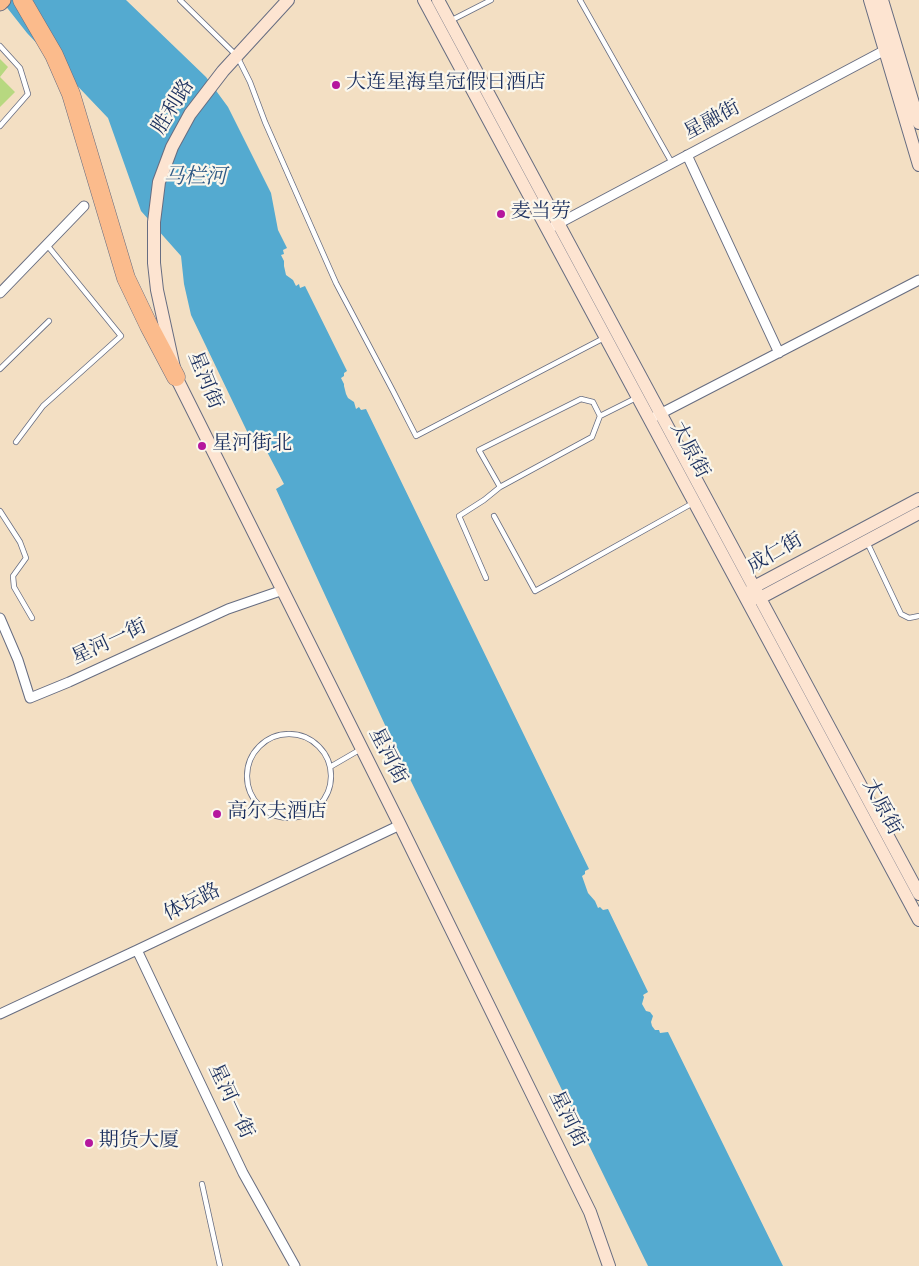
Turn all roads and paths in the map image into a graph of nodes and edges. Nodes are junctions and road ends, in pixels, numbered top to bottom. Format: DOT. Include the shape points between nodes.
graph roads {
  1 [pos="3,0"];
  2 [pos="22,0"];
  3 [pos="29,0"];
  4 [pos="180,0"];
  5 [pos="288,0"];
  6 [pos="424,0"];
  7 [pos="438,0"];
  8 [pos="491,0"];
  9 [pos="580,0"];
  10 [pos="870,0"];
  11 [pos="882,0"];
  12 [pos="0,3"];
  13 [pos="449,21"];
  14 [pos="0,46"];
  15 [pos="890,47"];
  16 [pos="54,55"];
  17 [pos="238,56"];
  18 [pos="919,123"];
  19 [pos="0,126"];
  20 [pos="687,155"];
  21 [pos="672,163"];
  22 [pos="919,165"];
  23 [pos="84,206"];
  24 [pos="553,227"];
  25 [pos="47,244"];
  26 [pos="154,263"];
  27 [pos="919,280"];
  28 [pos="0,293"];
  29 [pos="49,321"];
  30 [pos="611,335"];
  31 [pos="779,352"];
  32 [pos="0,369"];
  33 [pos="176,377"];
  34 [pos="643,395"];
  35 [pos="600,416"];
  36 [pos="655,417"];
  37 [pos="16,442"];
  38 [pos="500,487"];
  39 [pos="699,499"];
  40 [pos="919,500"];
  41 [pos="0,511"];
  42 [pos="919,513"];
  43 [pos="494,516"];
  44 [pos="866,541"];
  45 [pos="486,578"];
  46 [pos="283,590"];
  47 [pos="757,592"];
  48 [pos="746,598"];
  49 [pos="919,616"];
  50 [pos="0,618"];
  51 [pos="32,618"];
  52 [pos="361,749"];
  53 [pos="330,768"];
  54 [pos="400,825"];
  55 [pos="919,894"];
  56 [pos="919,920"];
  57 [pos="138,950"];
  58 [pos="0,1014"];
  59 [pos="202,1184"];
  60 [pos="610,1264"];
  61 [pos="220,1266"];
  62 [pos="295,1266"];
  1 -- 12 [label="main road"];
  2 -- 16 [label="highway"];
  3 -- 16 [label="highway"];
  4 -- 17 [label="lane"];
  5 -- 17 [label="main road, 胜利路"];
  6 -- 24 [label="main road, 太原街"];
  7 -- 13 [label="main road, 太原街"];
  8 -- 13 [label="lane"];
  9 -- 21 [label="lane"];
  10 -- 15 [label="main road"];
  11 -- 15 [label="main road"];
  13 -- 24 [label="main road, 太原街"];
  14 -- 19 [label="lane" via="20,68 28,94"];
  15 -- 18 [label="main road"];
  15 -- 20 [label="street, 星融街"];
  15 -- 22 [label="main road"];
  16 -- 33 [label="highway" via="71,94 126,278"];
  17 -- 26 [label="main road, 胜利路" via="190,114 172,147 159,182 154,222"];
  17 -- 30 [label="lane" via="336,283 416,436"];
  20 -- 21 [label="street, 星融街"];
  20 -- 31 [label="street"];
  21 -- 24 [label="street, 星融街"];
  23 -- 25 [label="street"];
  24 -- 30 [label="main road, 太原街"];
  25 -- 28 [label="street"];
  25 -- 37 [label="lane" via="121,336 43,406"];
  26 -- 33 [label="main road, 星河街"];
  27 -- 31 [label="street"];
  29 -- 32 [label="lane"];
  30 -- 34 [label="main road, 太原街"];
  31 -- 36 [label="street"];
  33 -- 46 [label="main road, 星河街"];
  34 -- 35 [label="lane"];
  34 -- 36 [label="main road, 太原街"];
  35 -- 38 [label="lane" via="592,437"];
  35 -- 38 [label="lane" via="593,402 581,399 479,450"];
  36 -- 39 [label="main road, 太原街"];
  38 -- 45 [label="lane" via="459,516"];
  39 -- 43 [label="lane" via="535,591"];
  39 -- 47 [label="main road, 太原街"];
  39 -- 48 [label="main road, 太原街"];
  40 -- 47 [label="main road, 成仁街"];
  41 -- 51 [label="lane" via="26,558 13,576 14,587"];
  42 -- 44 [label="main road, 成仁街"];
  44 -- 47 [label="main road, 成仁街"];
  44 -- 49 [label="lane" via="901,614 909,618"];
  46 -- 50 [label="street, 星河一街" via="228,609 30,698"];
  46 -- 52 [label="main road, 星河街"];
  47 -- 48 [label="main road, 成仁街"];
  47 -- 55 [label="main road, 太原街"];
  48 -- 56 [label="main road, 太原街"];
  52 -- 53 [label="lane"];
  52 -- 54 [label="main road, 星河街"];
  53 -- 53 [label="lane" via="331,781 318,806 293,818 279,817 266,811 249,790 246,776 248,762 265,740 291,733 305,736 317,744 326,754"];
  54 -- 57 [label="street, 体坛路"];
  54 -- 60 [label="main road, 星河街" via="590,1212"];
  57 -- 58 [label="street, 体坛路"];
  57 -- 62 [label="street, 星河一街" via="243,1173"];
  59 -- 61 [label="lane"];
}
